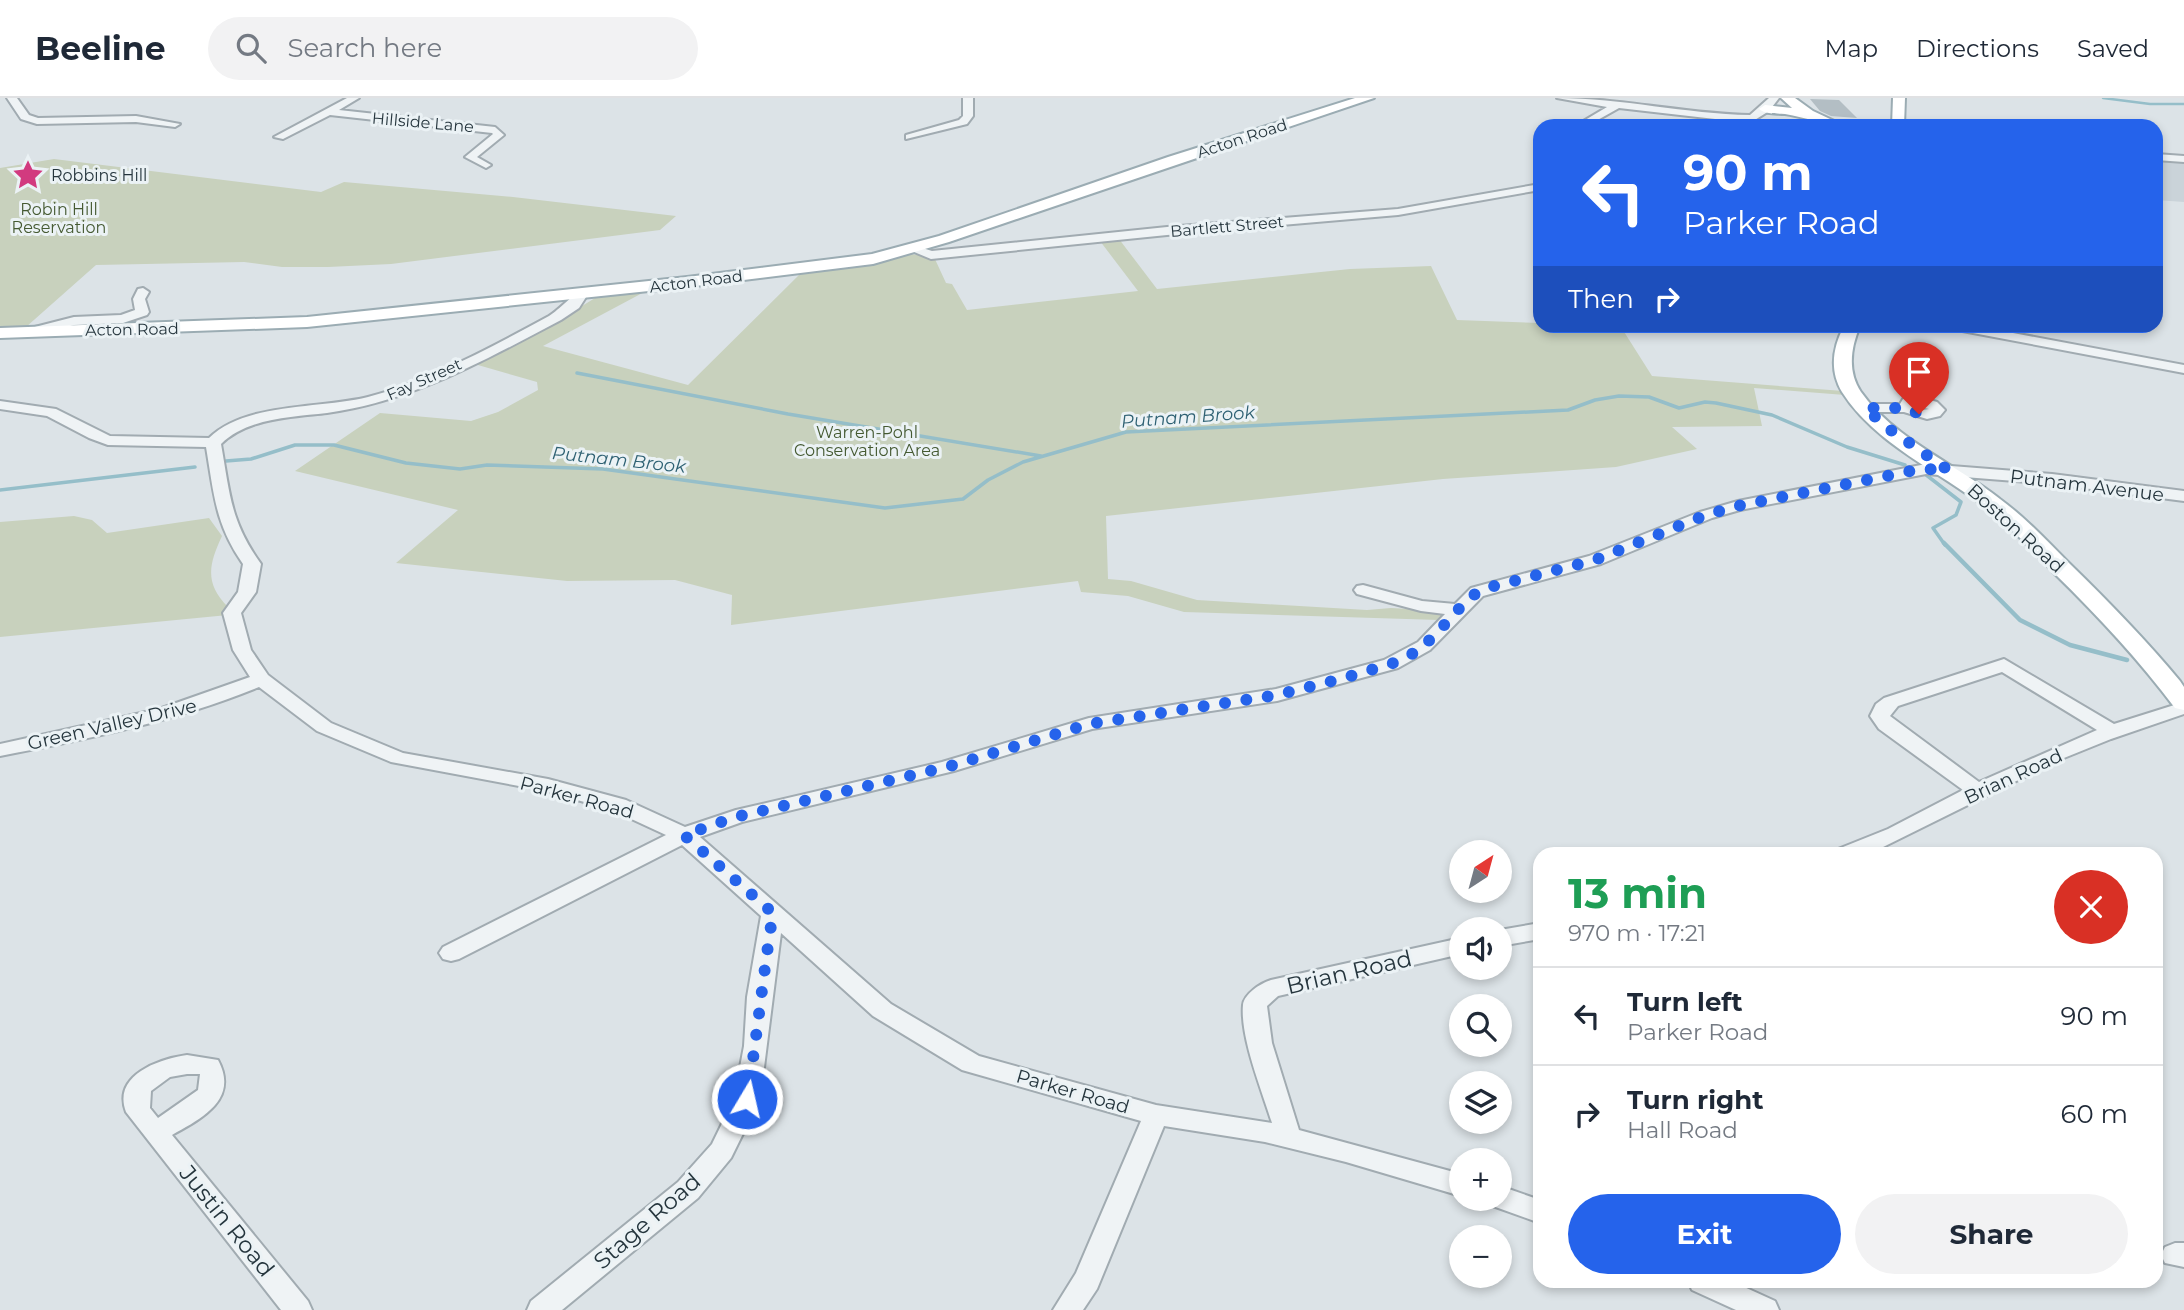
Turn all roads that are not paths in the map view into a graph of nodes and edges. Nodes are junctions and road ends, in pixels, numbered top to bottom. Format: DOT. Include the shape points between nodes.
graph roads {
  1 [pos="12,98"];
  2 [pos="354,98"];
  3 [pos="968,98"];
  4 [pos="1368,98"];
  5 [pos="1562,98"];
  6 [pos="1774,98"];
  7 [pos="1787,98"];
  8 [pos="1899,98"];
  9 [pos="1618,105"];
  10 [pos="1765,110"];
  11 [pos="331,112"];
  12 [pos="1816,117"];
  13 [pos="1753,118"];
  14 [pos="1593,119"];
  15 [pos="1821,119"];
  16 [pos="1898,119"];
  17 [pos="175,124"];
  18 [pos="278,137"];
  19 [pos="910,137"];
  20 [pos="2163,158"];
  21 [pos="2184,159"];
  22 [pos="486,165"];
  23 [pos="1533,188"];
  24 [pos="912,249"];
  25 [pos="143,292"];
  26 [pos="582,294"];
  27 [pos="32,332"];
  28 [pos="0,333"];
  29 [pos="1849,333"];
  30 [pos="1994,333"];
  31 [pos="2184,369"];
  32 [pos="0,404"];
  33 [pos="1865,408"];
  34 [pos="1907,408"];
  35 [pos="213,443"];
  36 [pos="1948,470"];
  37 [pos="2184,496"];
  38 [pos="1363,590"];
  39 [pos="1458,610"];
  40 [pos="261,679"];
  41 [pos="2183,701"];
  42 [pos="2110,730"];
  43 [pos="0,750"];
  44 [pos="1978,791"];
  45 [pos="684,835"];
  46 [pos="1867,847"];
  47 [pos="773,913"];
  48 [pos="1533,931"];
  49 [pos="1512,936"];
  50 [pos="1449,949"];
  51 [pos="451,953"];
  52 [pos="1156,1115"];
  53 [pos="155,1132"];
  54 [pos="1289,1138"];
  55 [pos="1449,1181"];
  56 [pos="1512,1202"];
  57 [pos="1533,1210"];
  58 [pos="1717,1288"];
  59 [pos="298,1310"];
  60 [pos="541,1310"];
  61 [pos="1068,1310"];
  62 [pos="1765,1310"];
  1 -- 17 [label="street" via="25,117 37,121 136,119"];
  2 -- 11 [label="street"];
  3 -- 19 [label="street" via="968,116 963,122"];
  4 -- 24 [label="main road, Acton Road"];
  5 -- 9 [label="street"];
  6 -- 10 [label="street"];
  7 -- 12 [label="main road"];
  8 -- 16 [label="main road"];
  9 -- 13 [label="street"];
  9 -- 14 [label="street"];
  10 -- 12 [label="main road"];
  10 -- 13 [label="street"];
  11 -- 18 [label="street"];
  11 -- 22 [label="street, Hillside Lane" via="495,130 499,135 470,157"];
  12 -- 15 [label="main road"];
  20 -- 21 [label="street"];
  23 -- 24 [label="street, Bartlett Street" via="1398,212 931,255"];
  24 -- 26 [label="main road, Acton Road" via="828,266"];
  25 -- 27 [label="street" via="139,299 142,312 132,317 74,321"];
  26 -- 27 [label="main road, Acton Road" via="284,324"];
  26 -- 35 [label="street, Fay Street" via="556,317 406,390 367,402 253,421 227,431"];
  27 -- 28 [label="main road, Acton Road"];
  29 -- 33 [label="main road, Boston Road" via="1842,353 1843,369 1850,389"];
  30 -- 31 [label="street"];
  32 -- 35 [label="street" via="51,412 108,440"];
  33 -- 34 [label="street"];
  33 -- 36 [label="main road, Boston Road"];
  35 -- 40 [label="street, Parker Road" via="226,519 252,564 247,592 233,613 242,650"];
  36 -- 37 [label="street, Putnam Avenue"];
  36 -- 39 [label="street, Putnam Avenue" via="1921,469 1706,515 1595,560 1480,590"];
  36 -- 41 [label="main road, Boston Road" via="2026,532 2145,653"];
  38 -- 39 [label="street" via="1421,606"];
  39 -- 45 [label="street, Putnam Avenue" via="1416,652 1344,678 1277,695 1089,724 947,767 736,817"];
  40 -- 43 [label="street, Green Valley Drive" via="162,716"];
  40 -- 45 [label="street, Parker Road" via="324,727 398,758 548,785 619,805"];
  41 -- 42 [label="street, Brian Road"];
  42 -- 44 [label="street, Brian Road"];
  42 -- 44 [label="street" via="2004,665 1891,702 1883,709 1880,716 1886,725"];
  44 -- 46 [label="street, Brian Road"];
  45 -- 47 [label="street, Parker Road"];
  45 -- 51 [label="street, Putnam Avenue"];
  47 -- 52 [label="street, Parker Road" via="882,1010 971,1063"];
  47 -- 60 [label="street, Stage Road" via="747,1099 722,1151 688,1190"];
  48 -- 49 [label="street"];
  50 -- 54 [label="street, Brian Road" via="1271,989 1255,1003 1260,1043"];
  52 -- 54 [label="street, Parker Road"];
  52 -- 61 [label="street" via="1087,1280"];
  53 -- 59 [label="street, Justin Road"];
  54 -- 55 [label="street, Parker Road"];
  56 -- 57 [label="street"];
  58 -- 62 [label="street"];
}
